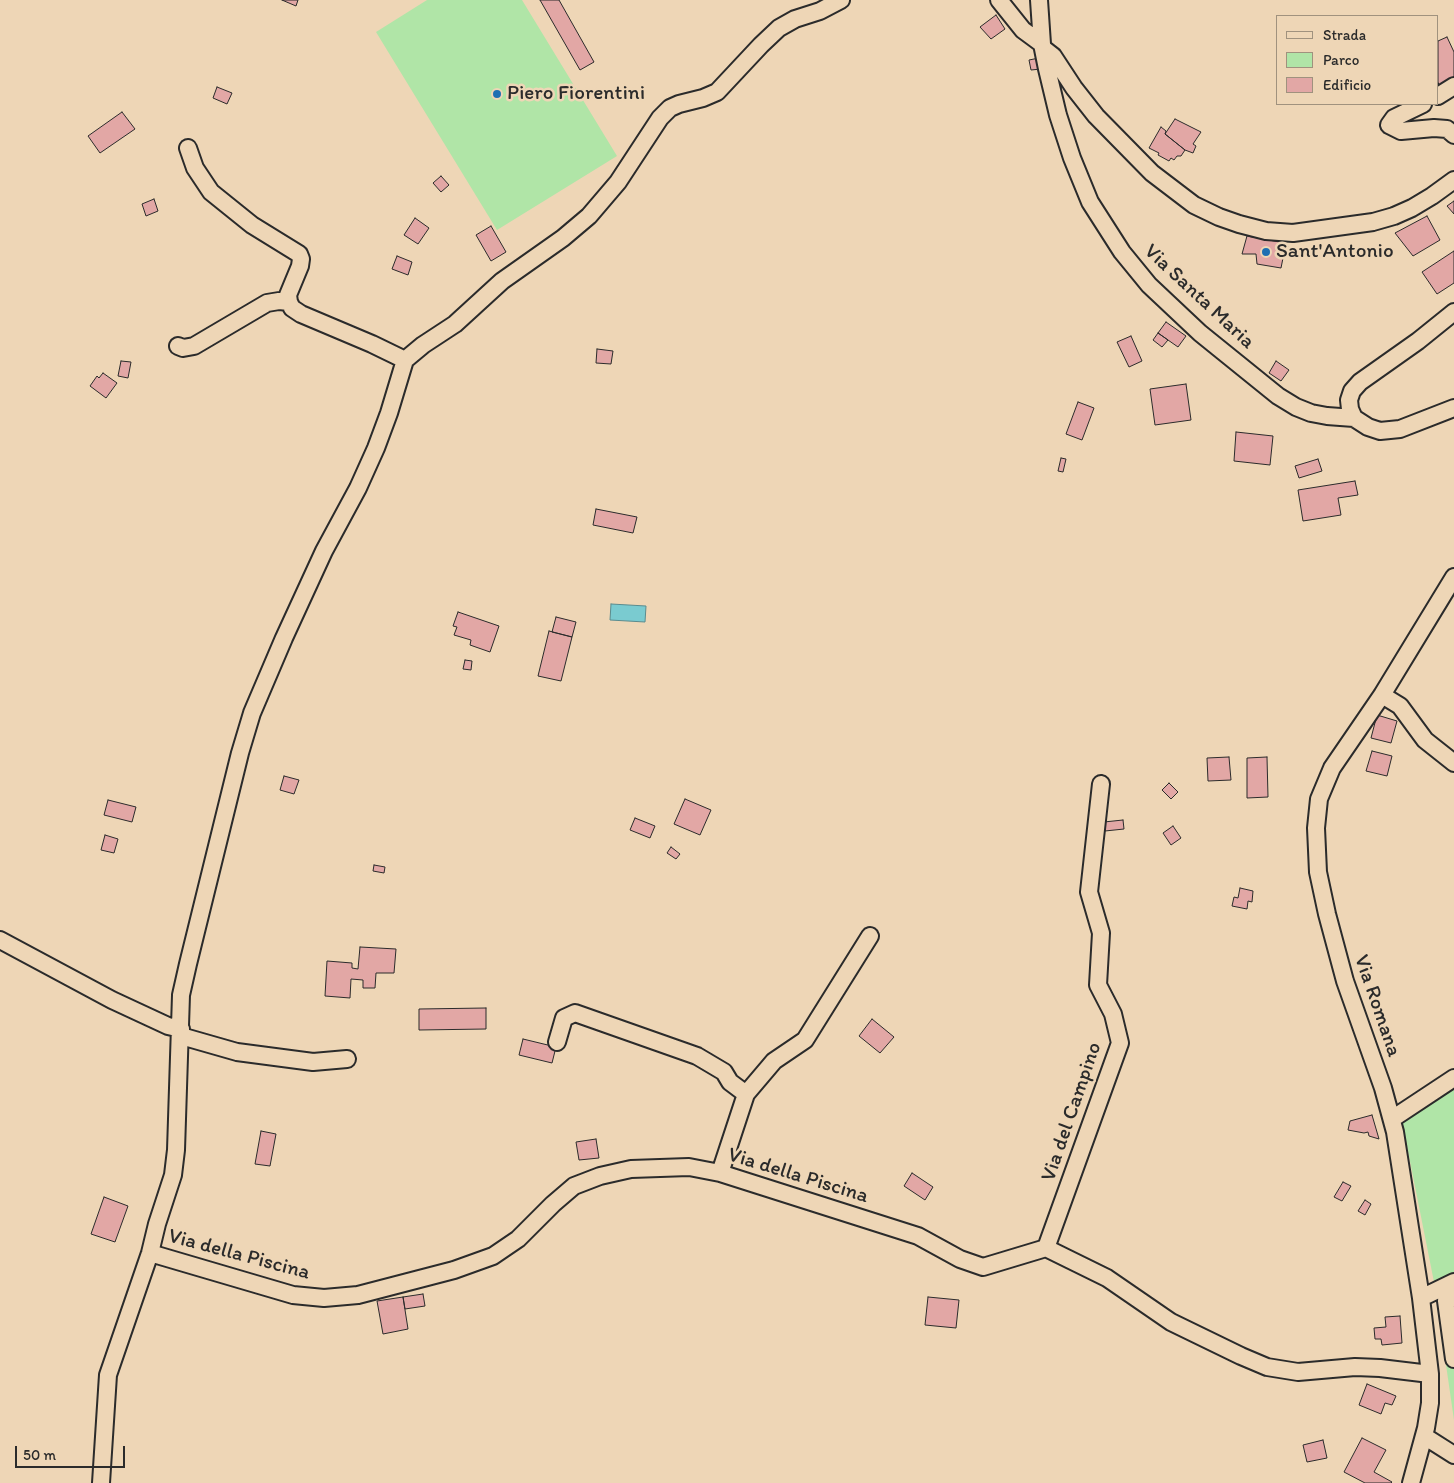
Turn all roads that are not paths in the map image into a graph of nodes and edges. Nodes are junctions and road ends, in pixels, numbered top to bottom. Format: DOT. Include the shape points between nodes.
graph roads {
  1 [pos="841,0"];
  2 [pos="999,0"];
  3 [pos="1039,0"];
  4 [pos="1043,46"];
  5 [pos="1454,86"];
  6 [pos="1439,95"];
  7 [pos="1421,105"];
  8 [pos="1454,134"];
  9 [pos="188,148"];
  10 [pos="1454,180"];
  11 [pos="289,302"];
  12 [pos="1454,312"];
  13 [pos="178,346"];
  14 [pos="404,360"];
  15 [pos="1454,408"];
  16 [pos="1354,418"];
  17 [pos="1454,577"];
  18 [pos="1382,695"];
  19 [pos="1454,763"];
  20 [pos="1101,784"];
  21 [pos="870,936"];
  22 [pos="0,940"];
  23 [pos="181,1033"];
  24 [pos="557,1042"];
  25 [pos="347,1059"];
  26 [pos="1454,1078"];
  27 [pos="746,1094"];
  28 [pos="1392,1119"];
  29 [pos="720,1173"];
  30 [pos="1046,1248"];
  31 [pos="150,1253"];
  32 [pos="1454,1282"];
  33 [pos="1454,1297"];
  34 [pos="1421,1298"];
  35 [pos="1454,1359"];
  36 [pos="1430,1374"];
  37 [pos="1424,1436"];
  38 [pos="1454,1456"];
  39 [pos="101,1483"];
  40 [pos="1411,1483"];
  1 -- 14 [label="street" via="779,28 717,92 670,108 618,182 589,216 502,281 455,324"];
  2 -- 4 [label="street" via="1023,30"];
  3 -- 4 [label="street, Via Santa Maria"];
  4 -- 10 [label="street" via="1096,116 1152,173 1194,205 1239,224 1293,233 1373,222 1412,208"];
  4 -- 16 [label="street, Via Santa Maria" via="1052,90 1076,170 1094,209 1128,260 1149,285 1200,333 1278,396 1311,413"];
  5 -- 6 [label="street"];
  7 -- 8 [label="street" via="1394,118 1389,125 1401,131 1434,128 1447,129"];
  9 -- 11 [label="street" via="195,168 211,192 252,225 299,254 301,259 288,295"];
  11 -- 13 [label="street" via="267,303 194,346"];
  11 -- 14 [label="street" via="301,314"];
  12 -- 16 [label="street" via="1355,386 1349,400"];
  14 -- 23 [label="street" via="374,453 296,611 250,721 188,964 181,1001"];
  15 -- 16 [label="street" via="1417,424 1392,430 1372,429"];
  17 -- 18 [label="street, Via Romana"];
  18 -- 19 [label="street" via="1400,706 1425,740"];
  18 -- 28 [label="street, Via Romana" via="1324,784 1317,810 1315,841 1324,902 1339,959"];
  20 -- 30 [label="street, Via del Campino" via="1089,892 1100,933 1098,985 1113,1014 1120,1043"];
  21 -- 27 [label="street" via="806,1040 774,1061"];
  22 -- 23 [label="street"];
  23 -- 25 [label="street" via="247,1053 313,1062"];
  23 -- 31 [label="street" via="176,1156"];
  24 -- 27 [label="street" via="564,1018 575,1013 697,1056 724,1072 730,1082"];
  26 -- 28 [label="street"];
  27 -- 29 [label="street"];
  28 -- 34 [label="street, Via Romana"];
  29 -- 30 [label="street, Via della Piscina" via="918,1236 960,1259 984,1267"];
  29 -- 31 [label="street, Via della Piscina" via="689,1167 631,1169 600,1176 574,1186 518,1239 493,1256 454,1270 358,1295 324,1298 293,1295"];
  30 -- 36 [label="street" via="1107,1278 1171,1322 1258,1364 1290,1371 1371,1367"];
  31 -- 39 [label="street" via="108,1374"];
  32 -- 34 [label="street"];
  33 -- 35 [label="street" via="1446,1301"];
  34 -- 36 [label="street, Via Romana"];
  36 -- 37 [label="street, Via Romana" via="1430,1403"];
  37 -- 38 [label="street"];
  37 -- 40 [label="street, Via Romana"];
}
